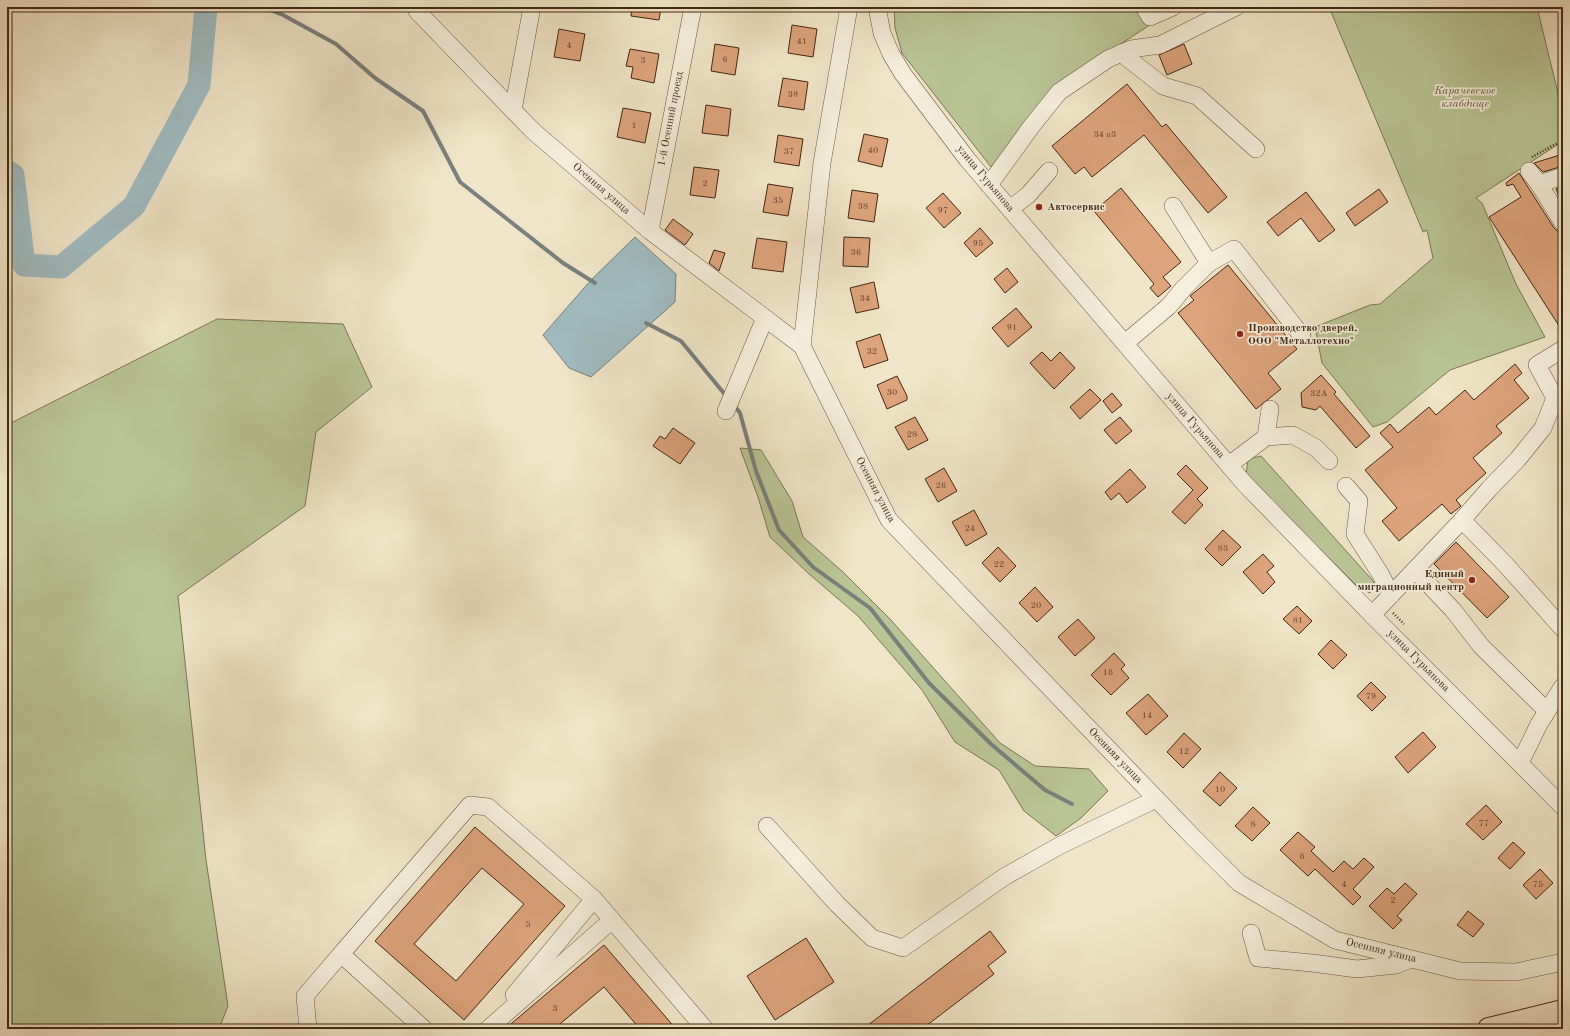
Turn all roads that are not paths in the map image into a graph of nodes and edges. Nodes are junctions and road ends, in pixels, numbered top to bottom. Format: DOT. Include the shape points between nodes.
graph roads {
  1 [pos="532,7"];
  2 [pos="692,7"];
  3 [pos="848,7"];
  4 [pos="877,7"];
  5 [pos="1144,7"];
  6 [pos="1173,7"];
  7 [pos="1236,7"];
  8 [pos="417,12"];
  9 [pos="1121,53"];
  10 [pos="513,110"];
  11 [pos="1256,149"];
  12 [pos="1049,171"];
  13 [pos="1563,176"];
  14 [pos="989,185"];
  15 [pos="1173,206"];
  16 [pos="1010,209"];
  17 [pos="1562,220"];
  18 [pos="650,231"];
  19 [pos="1210,263"];
  20 [pos="765,318"];
  21 [pos="1302,336"];
  22 [pos="1125,343"];
  23 [pos="802,346"];
  24 [pos="1563,349"];
  25 [pos="1270,409"];
  26 [pos="726,411"];
  27 [pos="1266,437"];
  28 [pos="1329,461"];
  29 [pos="1229,465"];
  30 [pos="1346,486"];
  31 [pos="1462,520"];
  32 [pos="1415,570"];
  33 [pos="1391,595"];
  34 [pos="1372,615"];
  35 [pos="1563,629"];
  36 [pos="1563,686"];
  37 [pos="1547,711"];
  38 [pos="1520,763"];
  39 [pos="1156,799"];
  40 [pos="1563,807"];
  41 [pos="767,826"];
  42 [pos="594,899"];
  43 [pos="612,920"];
  44 [pos="1251,933"];
  45 [pos="341,954"];
  46 [pos="1412,959"];
  47 [pos="1563,962"];
  48 [pos="1563,1011"];
  49 [pos="308,1029"];
  50 [pos="424,1029"];
  51 [pos="487,1029"];
  52 [pos="705,1029"];
  53 [pos="1489,1029"];
  1 -- 10 [label="street"];
  2 -- 18 [label="street, 1-й Осенний проезд"];
  3 -- 23 [label="street" via="822,163"];
  4 -- 14 [label="street, улица Гурьянова" via="882,33 903,74"];
  5 -- 6 [label="street" via="1150,17"];
  7 -- 9 [label="street" via="1160,46 1131,49"];
  8 -- 10 [label="street, Осенняя улица"];
  9 -- 11 [label="street" via="1163,86 1197,96"];
  9 -- 14 [label="street" via="1059,92"];
  10 -- 18 [label="street, Осенняя улица" via="533,131"];
  12 -- 16 [label="street" via="1028,195"];
  13 -- 17 [label="street" via="1534,178"];
  14 -- 16 [label="street, улица Гурьянова"];
  15 -- 19 [label="street"];
  16 -- 22 [label="street, улица Гурьянова"];
  18 -- 20 [label="street, Осенняя улица"];
  19 -- 21 [label="street" via="1234,249"];
  19 -- 22 [label="street" via="1169,306"];
  20 -- 23 [label="street, Осенняя улица"];
  20 -- 26 [label="street"];
  22 -- 29 [label="street, улица Гурьянова"];
  23 -- 39 [label="street, Осенняя улица" via="889,520"];
  24 -- 31 [label="street" via="1537,365 1555,398 1543,428"];
  25 -- 27 [label="street"];
  27 -- 28 [label="street" via="1293,435 1316,448"];
  27 -- 29 [label="street"];
  29 -- 34 [label="street, улица Гурьянова"];
  30 -- 33 [label="street" via="1359,501 1356,534"];
  31 -- 32 [label="street"];
  31 -- 35 [label="street"];
  32 -- 33 [label="street"];
  32 -- 37 [label="street" via="1453,610 1481,646"];
  33 -- 34 [label="street"];
  34 -- 38 [label="street, улица Гурьянова"];
  36 -- 37 [label="street"];
  37 -- 38 [label="street"];
  38 -- 40 [label="street, улица Гурьянова"];
  39 -- 41 [label="street" via="1059,846 1004,877 903,948 872,938 837,904"];
  39 -- 46 [label="street, Осенняя улица" via="1239,883 1335,940"];
  42 -- 43 [label="street"];
  42 -- 45 [label="street" via="488,807 470,805"];
  42 -- 51 [label="street"];
  43 -- 51 [label="street"];
  43 -- 52 [label="street"];
  44 -- 46 [label="street" via="1258,958 1357,970 1396,965"];
  45 -- 49 [label="street" via="305,996"];
  45 -- 50 [label="street"];
  46 -- 47 [label="street, Осенняя улица" via="1460,971 1516,972"];
  48 -- 53 [label="main road"];
}
